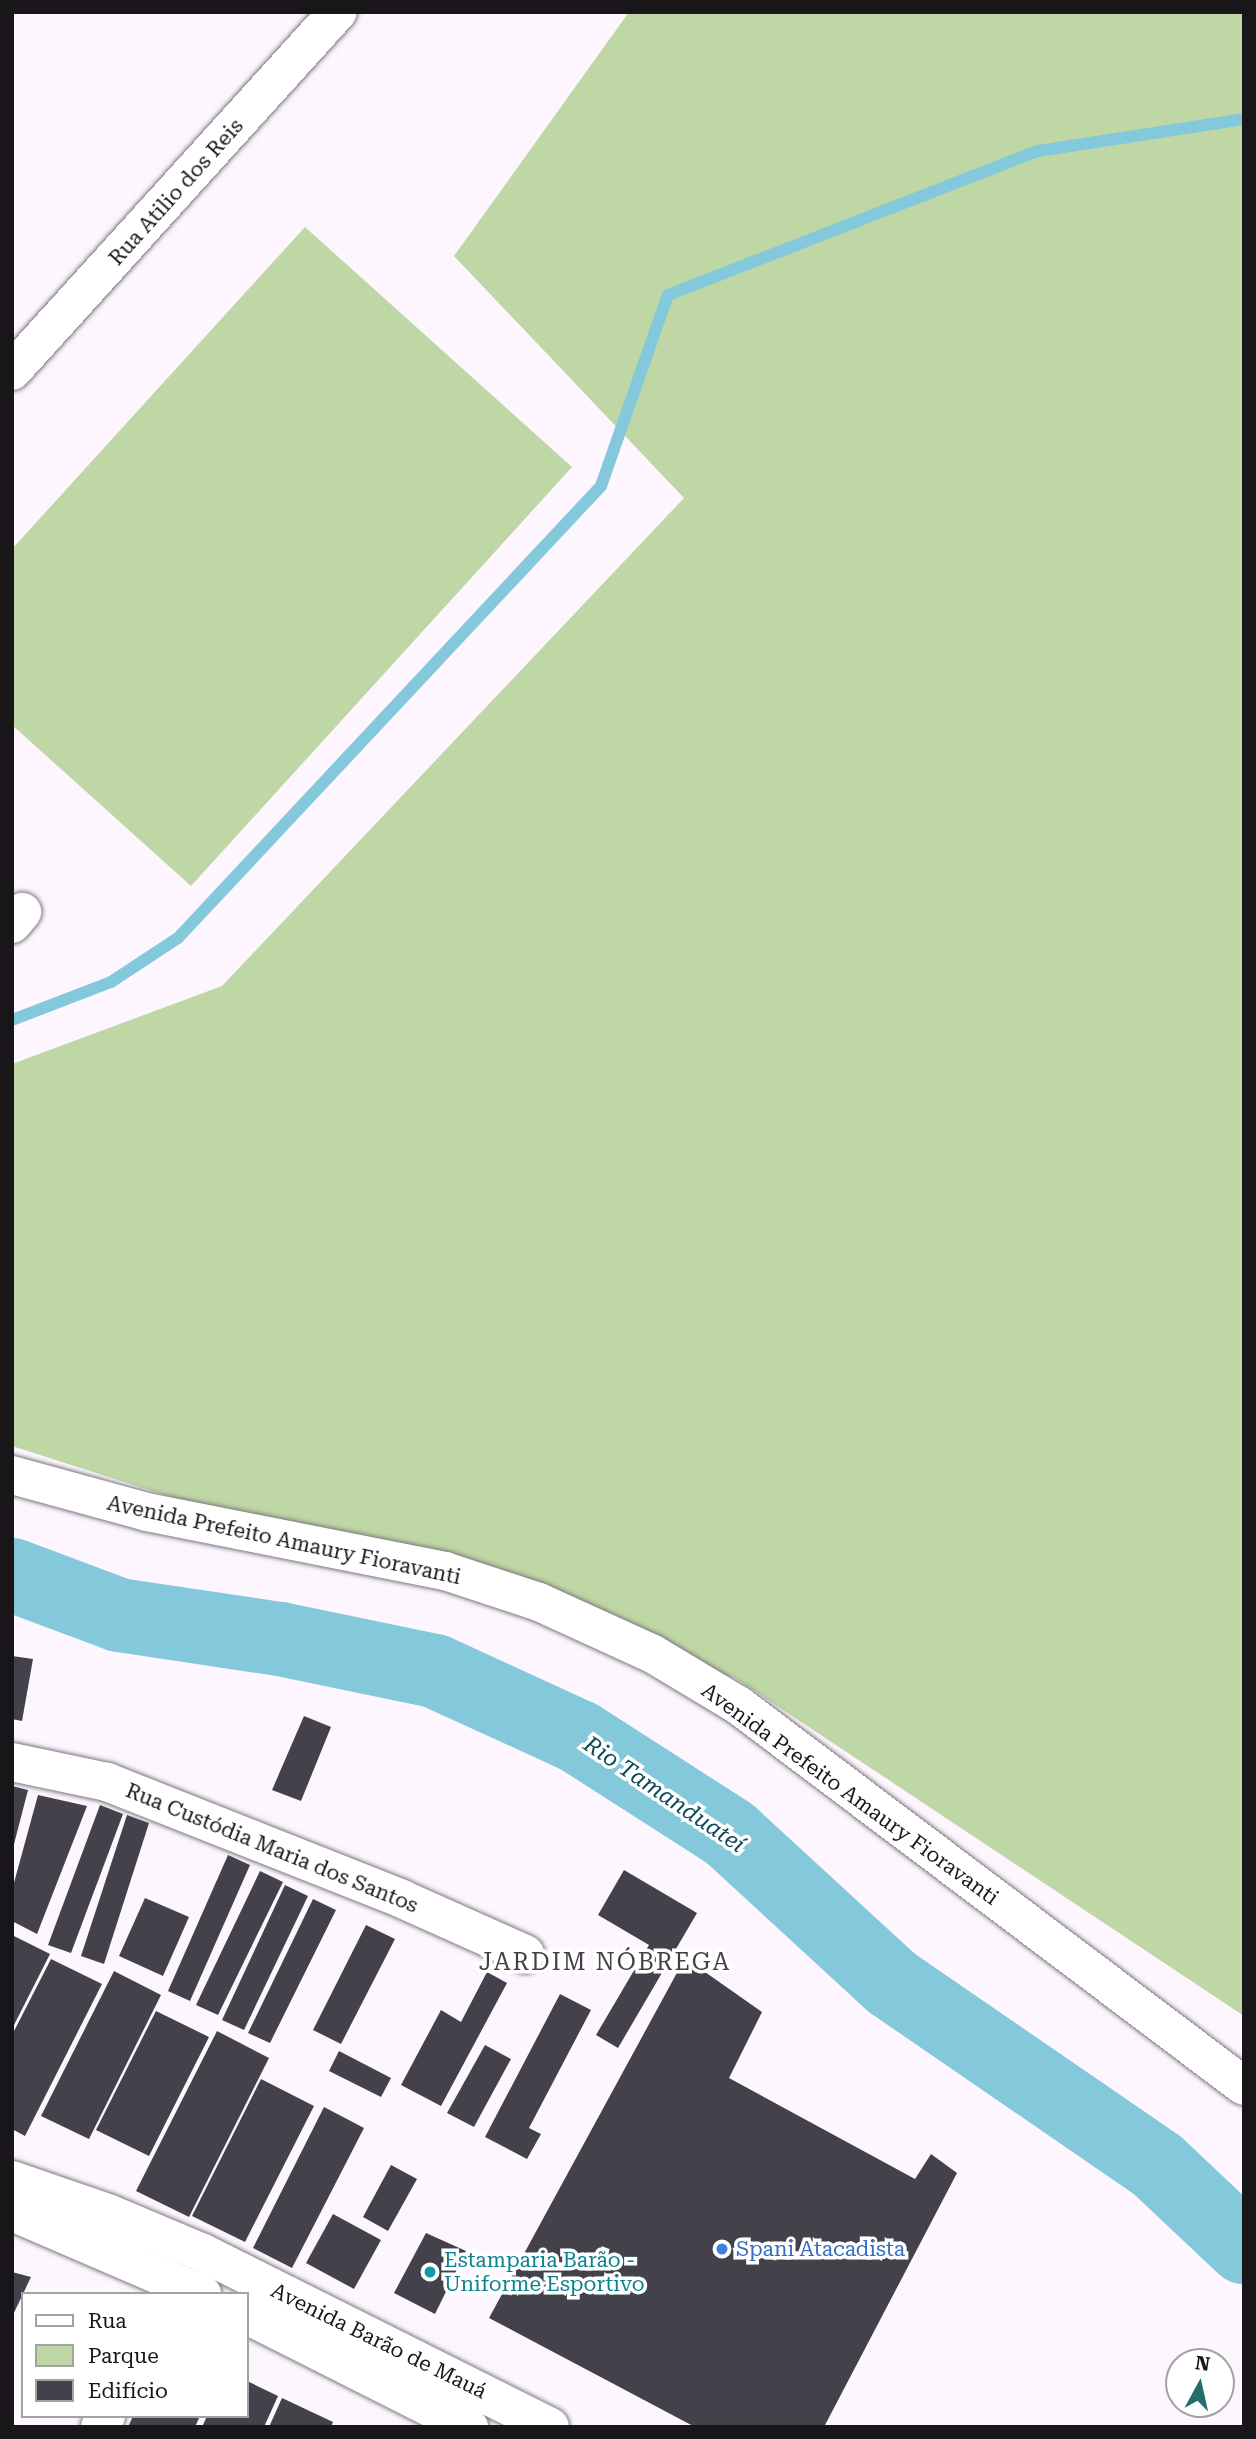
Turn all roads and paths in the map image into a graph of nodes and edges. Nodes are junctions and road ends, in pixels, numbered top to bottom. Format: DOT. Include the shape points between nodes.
graph roads {
  1 [pos="338,12"];
  2 [pos="12,371"];
  3 [pos="12,1475"];
  4 [pos="12,1762"];
  5 [pos="525,1954"];
  6 [pos="1244,2086"];
  7 [pos="12,2180"];
  8 [pos="12,2212"];
  9 [pos="179,2289"];
  10 [pos="248,2316"];
  11 [pos="469,2427"];
  12 [pos="550,2427"];
  1 -- 2 [label="street, Rua Atilio dos Reis"];
  3 -- 6 [label="street, Avenida Prefeito Amaury Fioravanti" via="147,1512 445,1571 539,1602 653,1654 738,1705"];
  4 -- 5 [label="street, Rua Custódia Maria dos Santos" via="107,1782 402,1899"];
  7 -- 12 [label="street, Avenida Barão de Mauá" via="203,2253"];
  8 -- 9 [label="street"];
  10 -- 11 [label="street, Avenida Barão de Mauá"];
}
